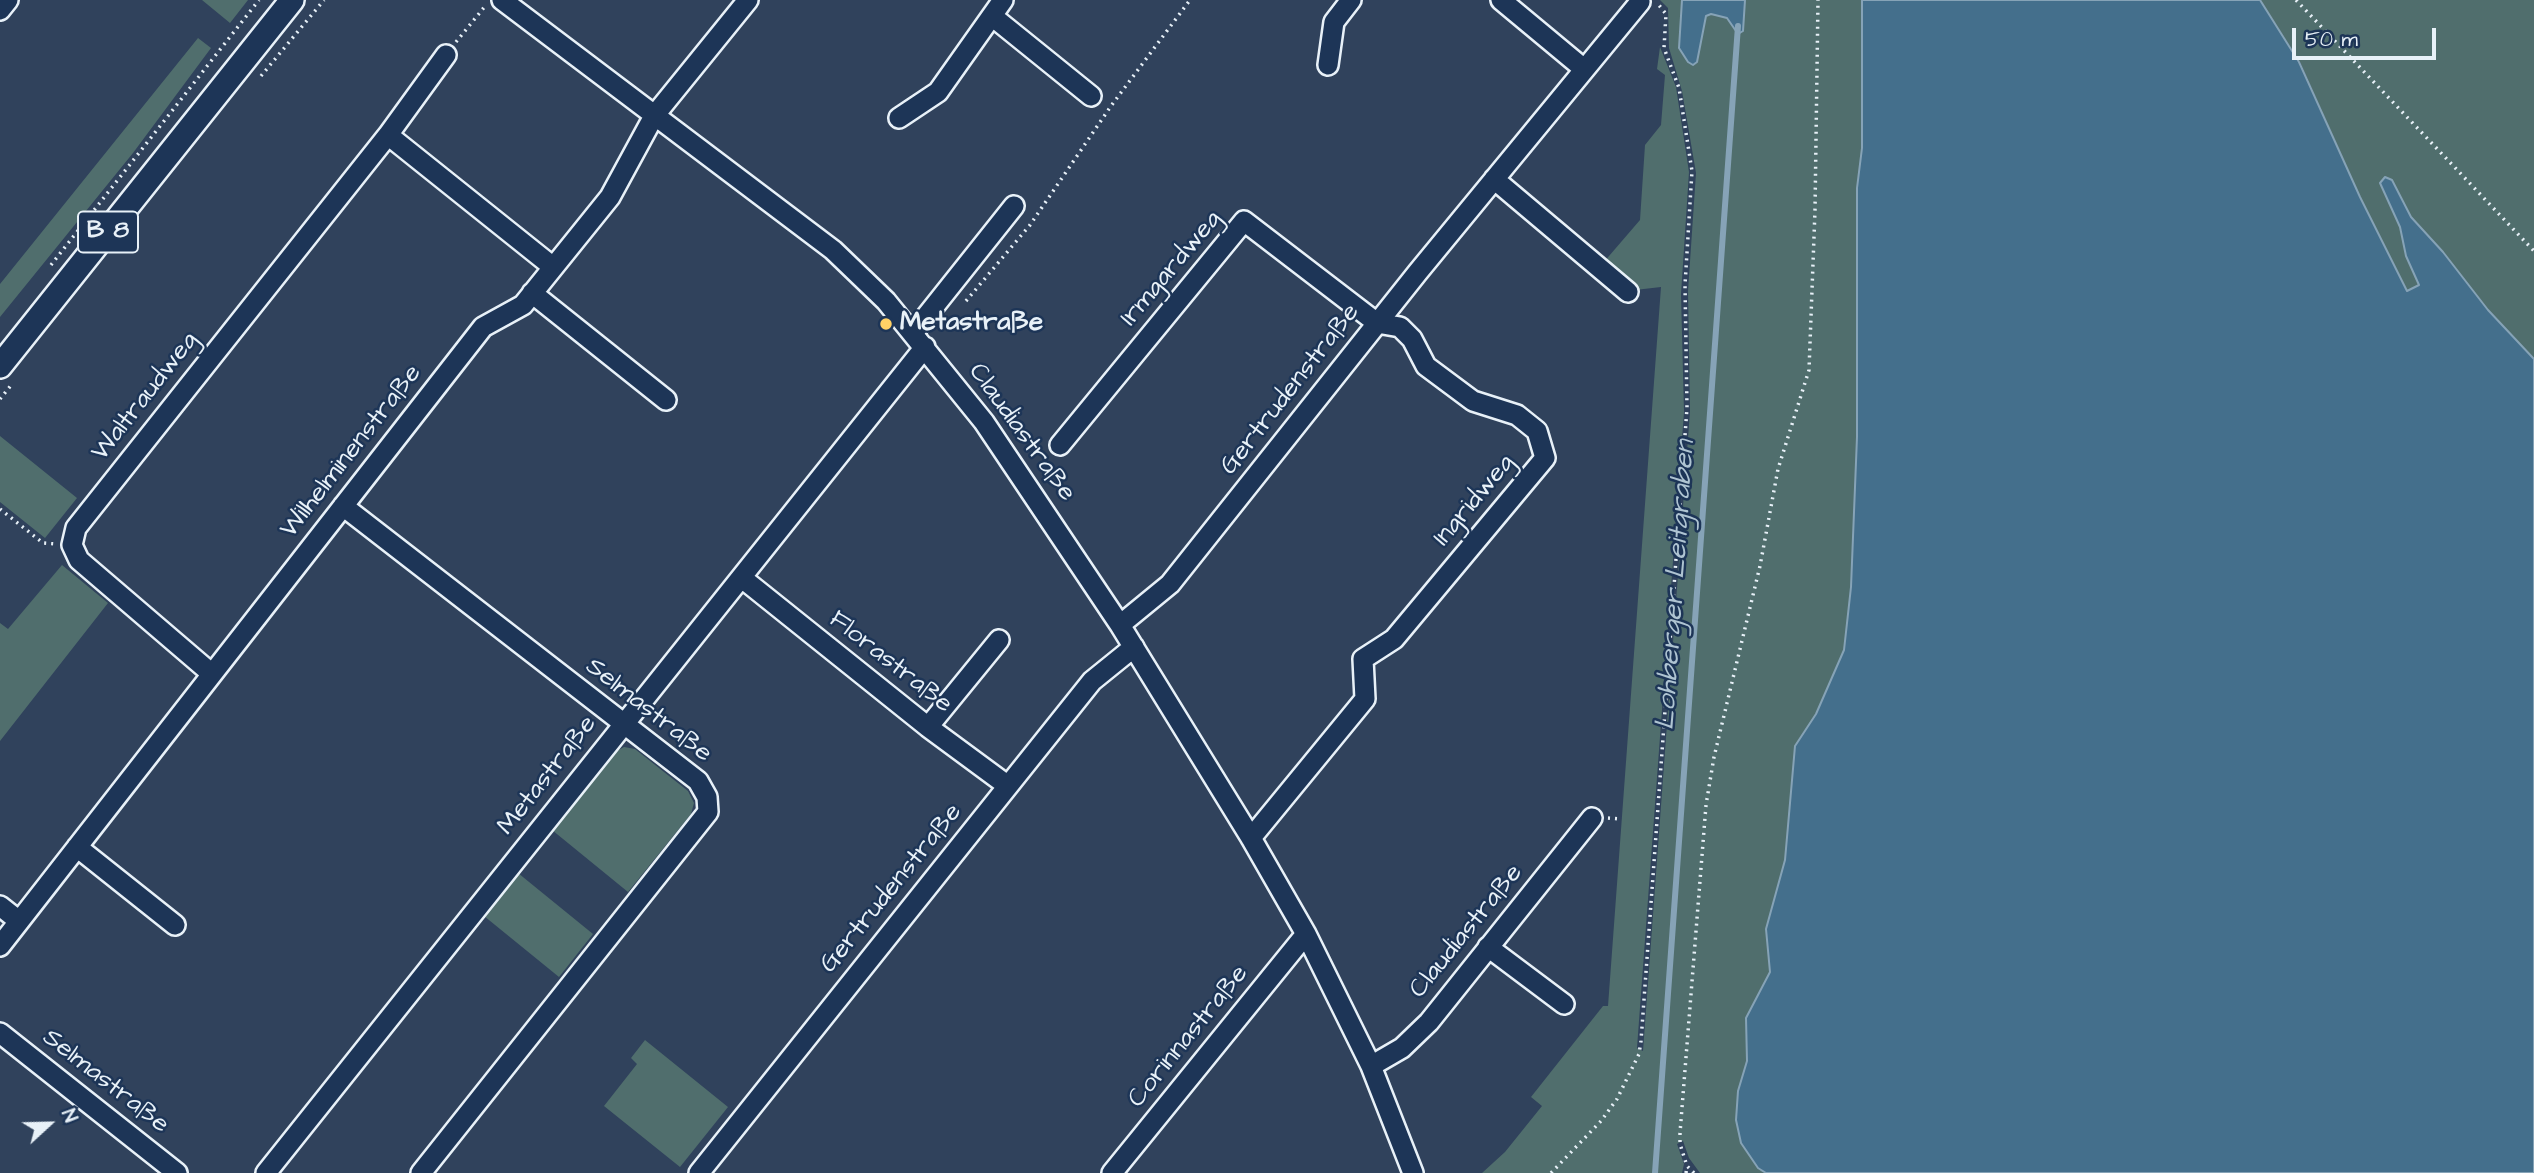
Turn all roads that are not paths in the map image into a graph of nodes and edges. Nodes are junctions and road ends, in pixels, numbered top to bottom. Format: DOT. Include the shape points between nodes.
graph roads {
  1 [pos="8,0"];
  2 [pos="292,0"];
  3 [pos="502,0"];
  4 [pos="748,0"];
  5 [pos="1351,0"];
  6 [pos="1501,0"];
  7 [pos="1647,1"];
  8 [pos="997,8"];
  9 [pos="0,10"];
  10 [pos="446,55"];
  11 [pos="1328,65"];
  12 [pos="1584,69"];
  13 [pos="1091,96"];
  14 [pos="654,116"];
  15 [pos="899,118"];
  16 [pos="388,135"];
  17 [pos="1494,179"];
  18 [pos="1014,206"];
  19 [pos="553,267"];
  20 [pos="1628,292"];
  21 [pos="532,293"];
  22 [pos="1377,323"];
  23 [pos="919,340"];
  24 [pos="0,366"];
  25 [pos="666,400"];
  26 [pos="1060,445"];
  27 [pos="343,506"];
  28 [pos="742,578"];
  29 [pos="1120,625"];
  30 [pos="999,640"];
  31 [pos="1134,647"];
  32 [pos="212,674"];
  33 [pos="623,724"];
  34 [pos="928,726"];
  35 [pos="1008,786"];
  36 [pos="1592,818"];
  37 [pos="1251,838"];
  38 [pos="77,847"];
  39 [pos="0,906"];
  40 [pos="19,921"];
  41 [pos="175,925"];
  42 [pos="1306,934"];
  43 [pos="0,946"];
  44 [pos="1488,947"];
  45 [pos="1564,1004"];
  46 [pos="0,1033"];
  47 [pos="1371,1066"];
  48 [pos="177,1173"];
  49 [pos="266,1173"];
  50 [pos="421,1173"];
  51 [pos="699,1173"];
  52 [pos="1112,1173"];
  53 [pos="1413,1173"];
  1 -- 9 [label="street"];
  2 -- 24 [label="main road, B 8"];
  3 -- 14 [label="street, Claudiastraße"];
  4 -- 14 [label="street, Wilhelminenstraße"];
  5 -- 11 [label="street" via="1334,22"];
  6 -- 12 [label="street"];
  7 -- 12 [label="street, Gertrudenstraße"];
  8 -- 13 [label="street"];
  8 -- 15 [label="street" via="937,92"];
  10 -- 16 [label="street, Waltraudweg"];
  12 -- 17 [label="street, Gertrudenstraße"];
  14 -- 19 [label="street, Wilhelminenstraße" via="610,197"];
  14 -- 23 [label="street, Claudiastraße" via="833,250"];
  16 -- 19 [label="street"];
  16 -- 32 [label="street, Waltraudweg" via="76,528 72,545 79,560"];
  17 -- 20 [label="street"];
  17 -- 22 [label="street, Gertrudenstraße"];
  18 -- 23 [label="street, Metastraße"];
  19 -- 21 [label="street, Wilhelminenstraße"];
  21 -- 25 [label="street"];
  21 -- 27 [label="street, Wilhelminenstraße" via="523,305 483,327"];
  22 -- 26 [label="street, Irmgardweg" via="1244,221"];
  22 -- 29 [label="street, Gertrudenstraße" via="1170,584"];
  22 -- 37 [label="street, Ingridweg" via="1400,327 1412,338 1426,366 1473,401 1517,415 1537,430 1545,458 1394,639 1363,659 1365,699"];
  23 -- 28 [label="street, Metastraße"];
  23 -- 29 [label="street, Claudiastraße" via="984,422"];
  27 -- 32 [label="street, Wilhelminenstraße"];
  27 -- 33 [label="street, Selmastraße"];
  28 -- 33 [label="street, Metastraße"];
  28 -- 34 [label="street, Florastraße"];
  29 -- 31 [label="street, Claudiastraße"];
  30 -- 34 [label="street"];
  31 -- 35 [label="street, Gertrudenstraße" via="1092,681"];
  31 -- 37 [label="street, Claudiastraße"];
  32 -- 38 [label="street, Wilhelminenstraße"];
  33 -- 49 [label="street, Metastraße"];
  33 -- 50 [label="street, Selmastraße" via="698,781 707,797 708,812"];
  34 -- 35 [label="street, Florastraße"];
  35 -- 51 [label="street, Gertrudenstraße"];
  36 -- 44 [label="street, Claudiastraße"];
  37 -- 42 [label="street, Claudiastraße"];
  38 -- 40 [label="street, Wilhelminenstraße"];
  38 -- 41 [label="street"];
  39 -- 40 [label="street"];
  40 -- 43 [label="street, Wilhelminenstraße"];
  42 -- 47 [label="street, Claudiastraße"];
  42 -- 52 [label="street, Corinnastraße"];
  44 -- 45 [label="street"];
  44 -- 47 [label="street, Claudiastraße" via="1429,1022 1402,1048"];
  46 -- 48 [label="street, Selmastraße"];
  47 -- 53 [label="street, Claudiastraße"];
}
